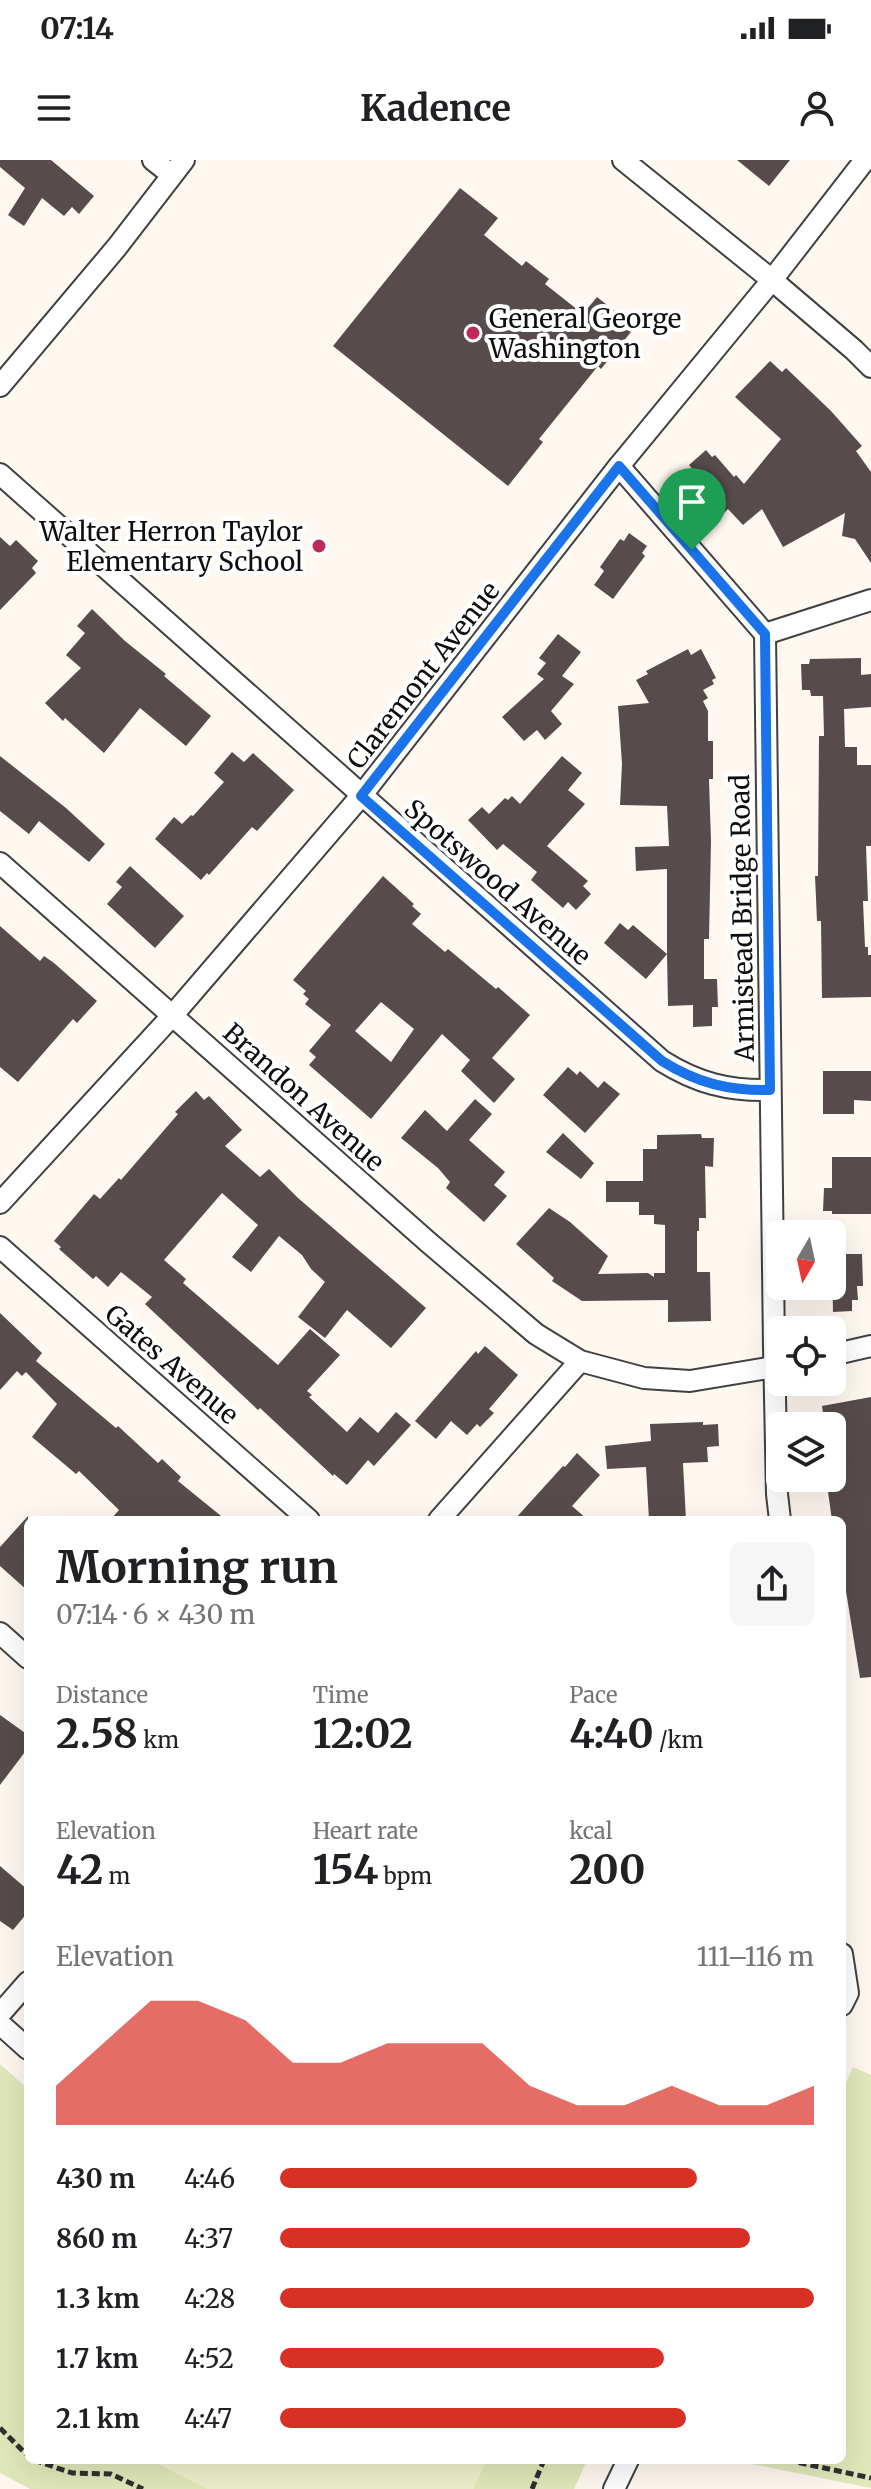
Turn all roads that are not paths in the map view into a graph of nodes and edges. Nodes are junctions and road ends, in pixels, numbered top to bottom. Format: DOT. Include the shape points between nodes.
graph roads {
  1 [pos="153,160"];
  2 [pos="623,160"];
  3 [pos="865,160"];
  4 [pos="178,168"];
  5 [pos="772,280"];
  6 [pos="871,367"];
  7 [pos="0,386"];
  8 [pos="619,466"];
  9 [pos="0,474"];
  10 [pos="871,600"];
  11 [pos="765,634"];
  12 [pos="361,796"];
  13 [pos="0,863"];
  14 [pos="172,1016"];
  15 [pos="770,1090"];
  16 [pos="0,1203"];
  17 [pos="0,1247"];
  18 [pos="776,1316"];
  19 [pos="871,1346"];
  20 [pos="846,1352"];
  21 [pos="580,1361"];
  22 [pos="766,1369"];
  23 [pos="777,1396"];
  24 [pos="304,1516"];
  25 [pos="443,1516"];
  26 [pos="780,1516"];
  27 [pos="0,1633"];
  28 [pos="24,1654"];
  29 [pos="24,1987"];
  30 [pos="0,2014"];
  31 [pos="0,2024"];
  32 [pos="24,2045"];
  33 [pos="626,2464"];
  34 [pos="614,2489"];
  1 -- 4 [label="street"];
  2 -- 5 [label="street"];
  3 -- 5 [label="street, Claremont Avenue"];
  4 -- 7 [label="street"];
  5 -- 6 [label="street"];
  5 -- 8 [label="street, Claremont Avenue"];
  8 -- 11 [label="street"];
  8 -- 12 [label="street, Claremont Avenue"];
  9 -- 12 [label="street, Spotswood Avenue"];
  10 -- 11 [label="street"];
  11 -- 15 [label="street, Armistead Bridge Road"];
  12 -- 14 [label="street, Claremont Avenue"];
  12 -- 15 [label="street, Spotswood Avenue" via="662,1061 712,1085"];
  13 -- 14 [label="street, Brandon Avenue"];
  14 -- 16 [label="street, Claremont Avenue"];
  14 -- 21 [label="street, Brandon Avenue" via="536,1334"];
  15 -- 18 [label="street, Armistead Bridge Road"];
  17 -- 24 [label="street, Gates Avenue"];
  19 -- 20 [label="street"];
  21 -- 22 [label="street, Brandon Avenue" via="644,1378 690,1381"];
  21 -- 25 [label="street"];
  23 -- 26 [label="street, Armistead Bridge Road"];
  27 -- 28 [label="street"];
  29 -- 30 [label="street"];
  31 -- 32 [label="street"];
  33 -- 34 [label="street"];
}
